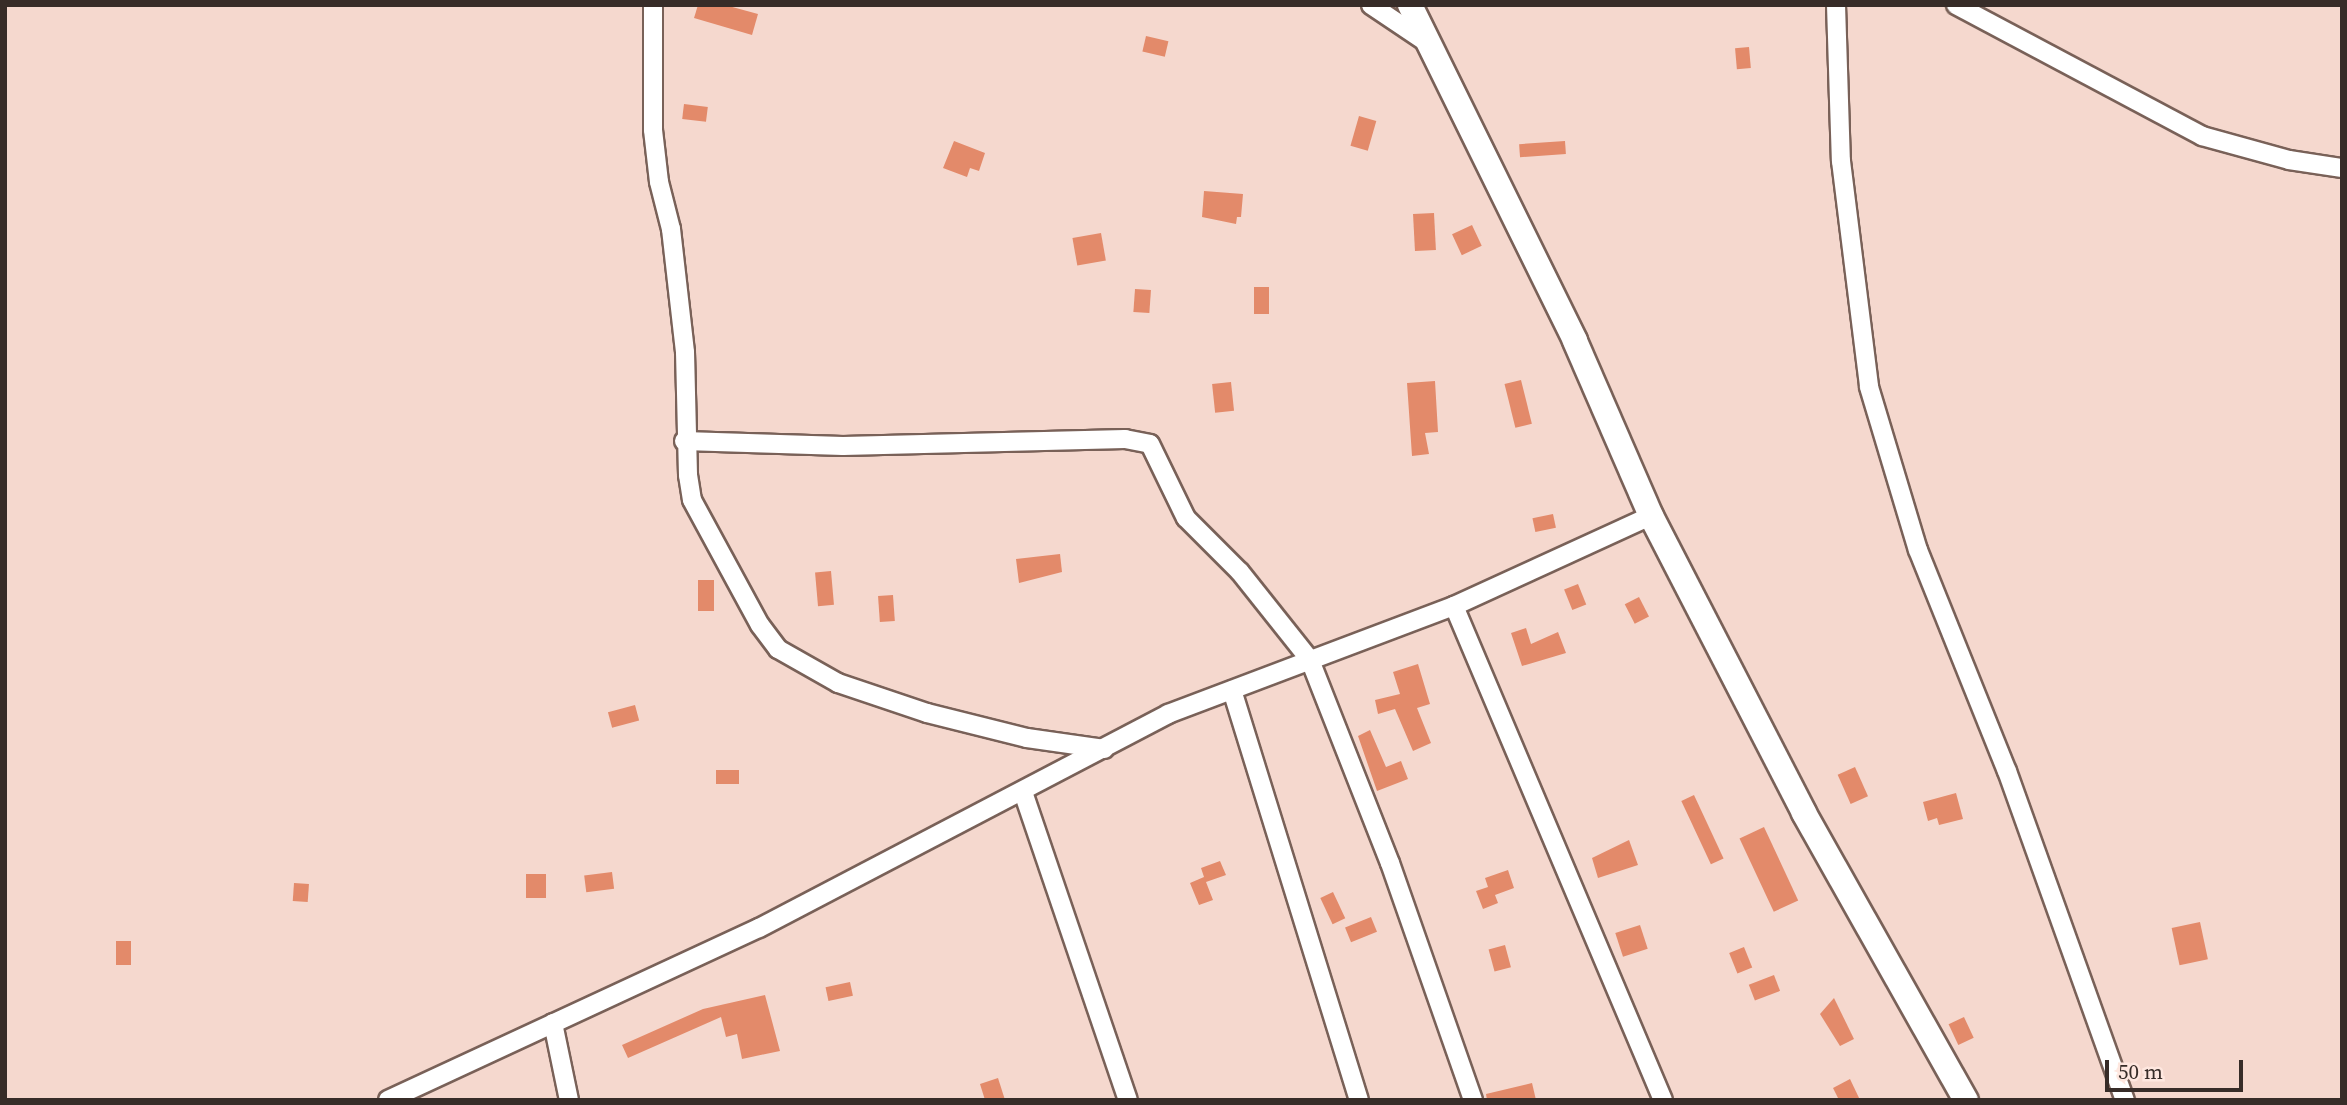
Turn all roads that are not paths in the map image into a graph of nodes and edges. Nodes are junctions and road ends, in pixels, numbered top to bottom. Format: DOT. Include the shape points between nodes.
graph roads {
  1 [pos="653,5"];
  2 [pos="1371,5"];
  3 [pos="1410,5"];
  4 [pos="1836,5"];
  5 [pos="1956,5"];
  6 [pos="1430,44"];
  7 [pos="2342,168"];
  8 [pos="684,441"];
  9 [pos="1651,516"];
  10 [pos="1454,606"];
  11 [pos="1310,660"];
  12 [pos="1232,690"];
  13 [pos="1104,749"];
  14 [pos="1023,792"];
  15 [pos="552,1023"];
  16 [pos="388,1100"];
  17 [pos="569,1100"];
  18 [pos="1128,1100"];
  19 [pos="1359,1100"];
  20 [pos="1473,1100"];
  21 [pos="1663,1100"];
  22 [pos="1966,1100"];
  23 [pos="2125,1100"];
  1 -- 8 [label="street" via="653,131 671,229 685,352"];
  2 -- 6 [label="street"];
  3 -- 6 [label="street"];
  4 -- 23 [label="street" via="1841,161 1869,387 1918,550 2007,771"];
  5 -- 7 [label="street" via="2202,136 2289,160"];
  6 -- 9 [label="street" via="1575,341"];
  8 -- 11 [label="street" via="843,446 1143,440 1150,444 1186,518 1240,572"];
  8 -- 13 [label="street" via="692,500 760,625 778,649 838,683 927,713 1027,738"];
  9 -- 10 [label="street"];
  9 -- 22 [label="street" via="1804,813"];
  10 -- 11 [label="street"];
  10 -- 21 [label="street"];
  11 -- 12 [label="street"];
  11 -- 20 [label="street" via="1390,863"];
  12 -- 13 [label="street" via="1168,715"];
  12 -- 19 [label="street"];
  13 -- 14 [label="street"];
  14 -- 15 [label="street" via="783,917"];
  14 -- 18 [label="street"];
  15 -- 16 [label="street"];
  15 -- 17 [label="street"];
}
